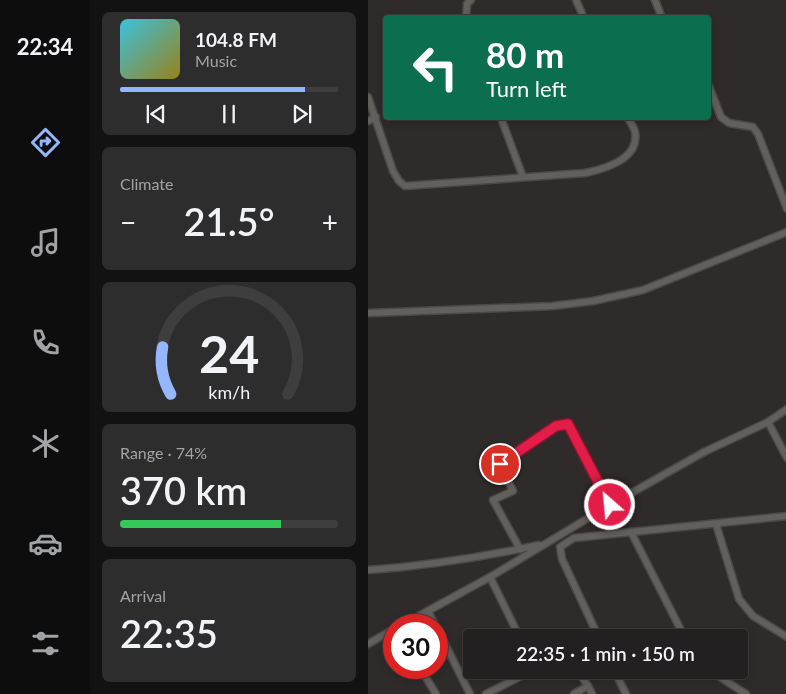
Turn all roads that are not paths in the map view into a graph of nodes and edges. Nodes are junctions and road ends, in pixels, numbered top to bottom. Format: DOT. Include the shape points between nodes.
graph roads {
  1 [pos="471,0"];
  2 [pos="576,0"];
  3 [pos="655,0"];
  4 [pos="466,15"];
  5 [pos="583,15"];
  6 [pos="661,15"];
  7 [pos="711,92"];
  8 [pos="368,97"];
  9 [pos="376,117"];
  10 [pos="502,120"];
  11 [pos="629,120"];
  12 [pos="368,121"];
  13 [pos="523,177"];
  14 [pos="786,210"];
  15 [pos="786,232"];
  16 [pos="368,313"];
  17 [pos="786,409"];
  18 [pos="768,422"];
  19 [pos="786,458"];
  20 [pos="610,505"];
  21 [pos="786,516"];
  22 [pos="716,524"];
  23 [pos="630,532"];
  24 [pos="545,544"];
  25 [pos="520,549"];
  26 [pos="368,570"];
  27 [pos="490,577"];
  28 [pos="428,611"];
  29 [pos="422,614"];
  30 [pos="430,614"];
  31 [pos="516,629"];
  32 [pos="595,629"];
  33 [pos="681,629"];
  34 [pos="383,635"];
  35 [pos="786,637"];
  36 [pos="368,644"];
  37 [pos="448,650"];
  38 [pos="427,679"];
  39 [pos="515,679"];
  40 [pos="583,679"];
  41 [pos="618,679"];
  42 [pos="723,679"];
  43 [pos="588,686"];
  44 [pos="436,694"];
  45 [pos="470,694"];
  46 [pos="486,694"];
  47 [pos="574,694"];
  48 [pos="592,694"];
  49 [pos="626,694"];
  50 [pos="746,694"];
  1 -- 4 [label="street"];
  2 -- 5 [label="street"];
  3 -- 6 [label="street"];
  7 -- 14 [label="street" via="721,117 729,123 753,127 758,134"];
  8 -- 9 [label="street"];
  9 -- 12 [label="street"];
  9 -- 13 [label="street" via="393,171 405,186"];
  10 -- 13 [label="street"];
  11 -- 13 [label="street" via="635,138 620,161 585,173"];
  15 -- 16 [label="street" via="643,290 593,301 553,306"];
  17 -- 18 [label="street"];
  18 -- 19 [label="street"];
  18 -- 20 [label="street" via="704,452"];
  20 -- 24 [label="street"];
  20 -- 25 [label="street" via="568,424 556,426 500,464 512,491 493,500"];
  21 -- 22 [label="street"];
  22 -- 23 [label="street"];
  22 -- 35 [label="street" via="739,599 753,616"];
  23 -- 32 [label="street" via="574,538 560,547 562,559"];
  23 -- 33 [label="street"];
  24 -- 25 [label="street"];
  24 -- 27 [label="street"];
  25 -- 26 [label="street"];
  27 -- 28 [label="street"];
  27 -- 31 [label="street"];
  28 -- 29 [label="street"];
  28 -- 30 [label="street"];
  34 -- 36 [label="street"];
  37 -- 45 [label="street"];
  38 -- 44 [label="street"];
  39 -- 46 [label="street"];
  40 -- 43 [label="street"];
  41 -- 49 [label="street"];
  42 -- 50 [label="street"];
  43 -- 47 [label="street"];
  43 -- 48 [label="street"];
}
